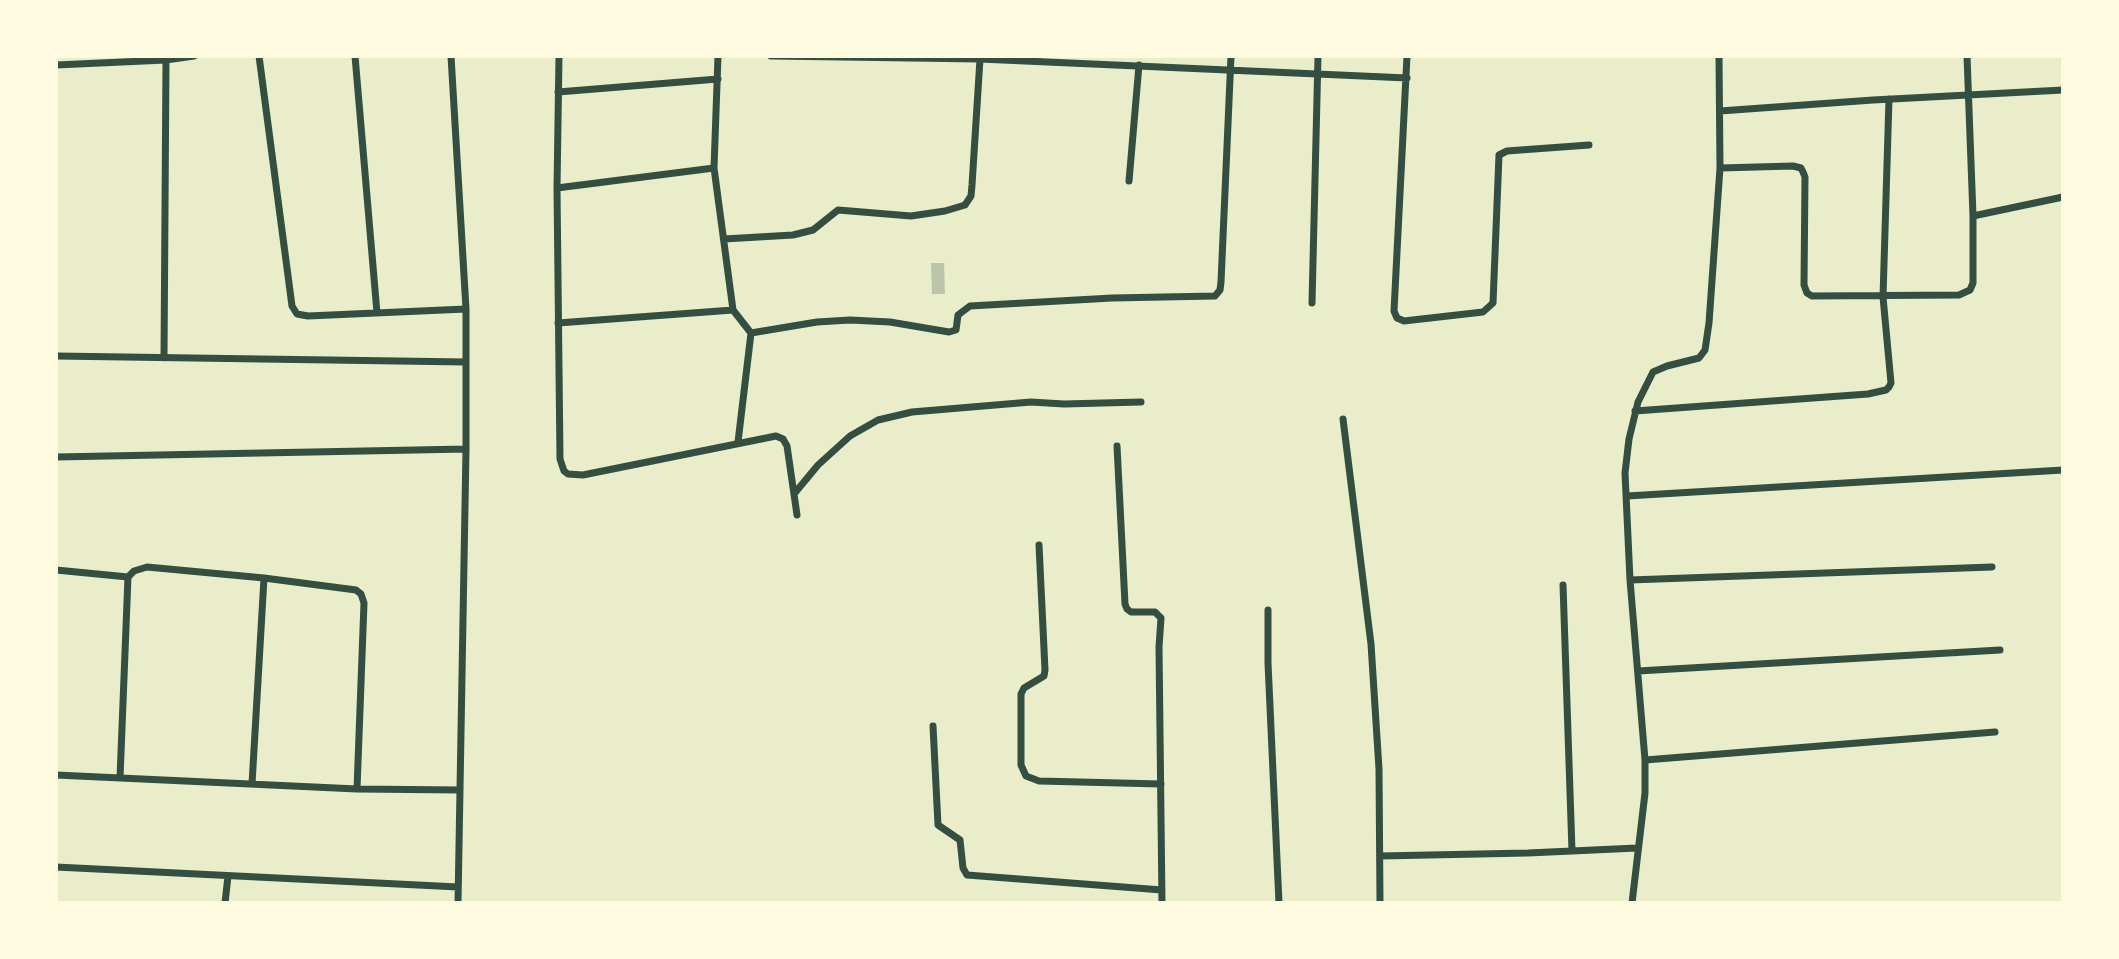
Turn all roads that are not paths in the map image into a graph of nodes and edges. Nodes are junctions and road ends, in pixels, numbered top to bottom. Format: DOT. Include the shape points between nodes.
graph roads {
  1 [pos="194,56"];
  2 [pos="259,56"];
  3 [pos="355,56"];
  4 [pos="451,56"];
  5 [pos="559,56"];
  6 [pos="719,56"];
  7 [pos="771,56"];
  8 [pos="1231,56"];
  9 [pos="1318,56"];
  10 [pos="1407,56"];
  11 [pos="1719,56"];
  12 [pos="1967,56"];
  13 [pos="926,57"];
  14 [pos="147,58"];
  15 [pos="980,59"];
  16 [pos="166,60"];
  17 [pos="56,65"];
  18 [pos="1139,65"];
  19 [pos="1231,69"];
  20 [pos="1318,74"];
  21 [pos="1407,78"];
  22 [pos="718,79"];
  23 [pos="2063,90"];
  24 [pos="558,92"];
  25 [pos="1969,95"];
  26 [pos="1889,99"];
  27 [pos="1720,111"];
  28 [pos="1590,145"];
  29 [pos="714,168"];
  30 [pos="1720,168"];
  31 [pos="1129,181"];
  32 [pos="557,188"];
  33 [pos="2063,197"];
  34 [pos="1973,216"];
  35 [pos="724,239"];
  36 [pos="1884,297"];
  37 [pos="1312,303"];
  38 [pos="466,309"];
  39 [pos="733,310"];
  40 [pos="377,313"];
  41 [pos="558,323"];
  42 [pos="751,333"];
  43 [pos="56,356"];
  44 [pos="164,358"];
  45 [pos="466,362"];
  46 [pos="1141,402"];
  47 [pos="1635,411"];
  48 [pos="1343,419"];
  49 [pos="738,442"];
  50 [pos="1117,446"];
  51 [pos="466,450"];
  52 [pos="56,457"];
  53 [pos="2063,470"];
  54 [pos="794,494"];
  55 [pos="1627,496"];
  56 [pos="797,515"];
  57 [pos="1039,545"];
  58 [pos="1992,567"];
  59 [pos="56,570"];
  60 [pos="128,577"];
  61 [pos="264,579"];
  62 [pos="1630,580"];
  63 [pos="1563,585"];
  64 [pos="1268,610"];
  65 [pos="2000,650"];
  66 [pos="1637,671"];
  67 [pos="933,726"];
  68 [pos="1994,732"];
  69 [pos="1645,760"];
  70 [pos="56,775"];
  71 [pos="120,778"];
  72 [pos="252,784"];
  73 [pos="1161,784"];
  74 [pos="357,789"];
  75 [pos="460,790"];
  76 [pos="1637,848"];
  77 [pos="1572,851"];
  78 [pos="1380,856"];
  79 [pos="56,867"];
  80 [pos="228,876"];
  81 [pos="458,887"];
  82 [pos="1162,890"];
  83 [pos="225,903"];
  84 [pos="458,903"];
  85 [pos="1162,903"];
  86 [pos="1279,903"];
  87 [pos="1380,903"];
  88 [pos="1632,903"];
  1 -- 16 [label="street"];
  2 -- 40 [label="street" via="292,306 298,314 308,316"];
  3 -- 40 [label="street"];
  4 -- 38 [label="street"];
  5 -- 24 [label="street"];
  6 -- 22 [label="street"];
  7 -- 13 [label="street"];
  8 -- 19 [label="street"];
  9 -- 20 [label="street"];
  10 -- 21 [label="street"];
  11 -- 27 [label="street"];
  12 -- 25 [label="street"];
  13 -- 15 [label="street"];
  14 -- 16 [label="street"];
  14 -- 17 [label="street"];
  15 -- 18 [label="street"];
  15 -- 35 [label="street" via="971,196 965,205 911,216 838,210 813,230"];
  16 -- 44 [label="street"];
  18 -- 19 [label="street"];
  18 -- 31 [label="street"];
  19 -- 20 [label="street"];
  19 -- 42 [label="street" via="1221,282 1215,296 970,306 958,315 956,330 949,331 850,320"];
  20 -- 21 [label="street"];
  20 -- 37 [label="street"];
  21 -- 28 [label="street" via="1394,311 1404,321 1483,312 1493,303 1499,155"];
  22 -- 24 [label="street"];
  22 -- 29 [label="street"];
  23 -- 25 [label="street"];
  24 -- 32 [label="street"];
  25 -- 26 [label="street"];
  25 -- 34 [label="street"];
  26 -- 27 [label="street"];
  26 -- 36 [label="street"];
  27 -- 30 [label="street"];
  29 -- 32 [label="street"];
  29 -- 35 [label="street"];
  30 -- 36 [label="street" via="1801,168 1805,177 1807,293 1816,297"];
  30 -- 47 [label="street" via="1705,350 1699,358 1653,373"];
  32 -- 41 [label="street"];
  33 -- 34 [label="street"];
  34 -- 36 [label="street" via="1970,290 1959,295"];
  35 -- 39 [label="street"];
  36 -- 47 [label="street" via="1891,383 1886,390"];
  38 -- 40 [label="street"];
  38 -- 45 [label="street"];
  39 -- 41 [label="street"];
  39 -- 42 [label="street"];
  41 -- 49 [label="street" via="560,459 568,474 583,475"];
  42 -- 49 [label="street"];
  43 -- 44 [label="street"];
  44 -- 45 [label="street"];
  45 -- 51 [label="street"];
  46 -- 54 [label="street" via="1031,402 912,412 878,420 850,436"];
  47 -- 55 [label="street" via="1625,473"];
  48 -- 78 [label="street" via="1371,644"];
  49 -- 54 [label="street" via="775,436 783,439"];
  50 -- 73 [label="street" via="1125,604 1131,612 1155,612 1161,618"];
  51 -- 52 [label="street"];
  51 -- 75 [label="street"];
  53 -- 55 [label="street"];
  54 -- 56 [label="street"];
  55 -- 62 [label="street"];
  57 -- 73 [label="street" via="1045,670 1044,676 1021,694 1021,765 1026,776 1039,781"];
  58 -- 62 [label="street"];
  59 -- 60 [label="street"];
  60 -- 61 [label="street" via="147,567"];
  60 -- 71 [label="street"];
  61 -- 72 [label="street"];
  61 -- 74 [label="street" via="361,594"];
  62 -- 66 [label="street"];
  63 -- 77 [label="street"];
  64 -- 86 [label="street"];
  65 -- 66 [label="street"];
  66 -- 69 [label="street"];
  67 -- 82 [label="street" via="938,825 960,840 967,875"];
  68 -- 69 [label="street"];
  69 -- 76 [label="street"];
  70 -- 71 [label="street"];
  71 -- 72 [label="street"];
  72 -- 74 [label="street"];
  73 -- 82 [label="street"];
  74 -- 75 [label="street"];
  75 -- 81 [label="street"];
  76 -- 77 [label="street"];
  76 -- 88 [label="street"];
  77 -- 78 [label="street"];
  78 -- 87 [label="street"];
  79 -- 80 [label="street"];
  80 -- 81 [label="street"];
  80 -- 83 [label="street"];
  81 -- 84 [label="street"];
  82 -- 85 [label="street"];
}
